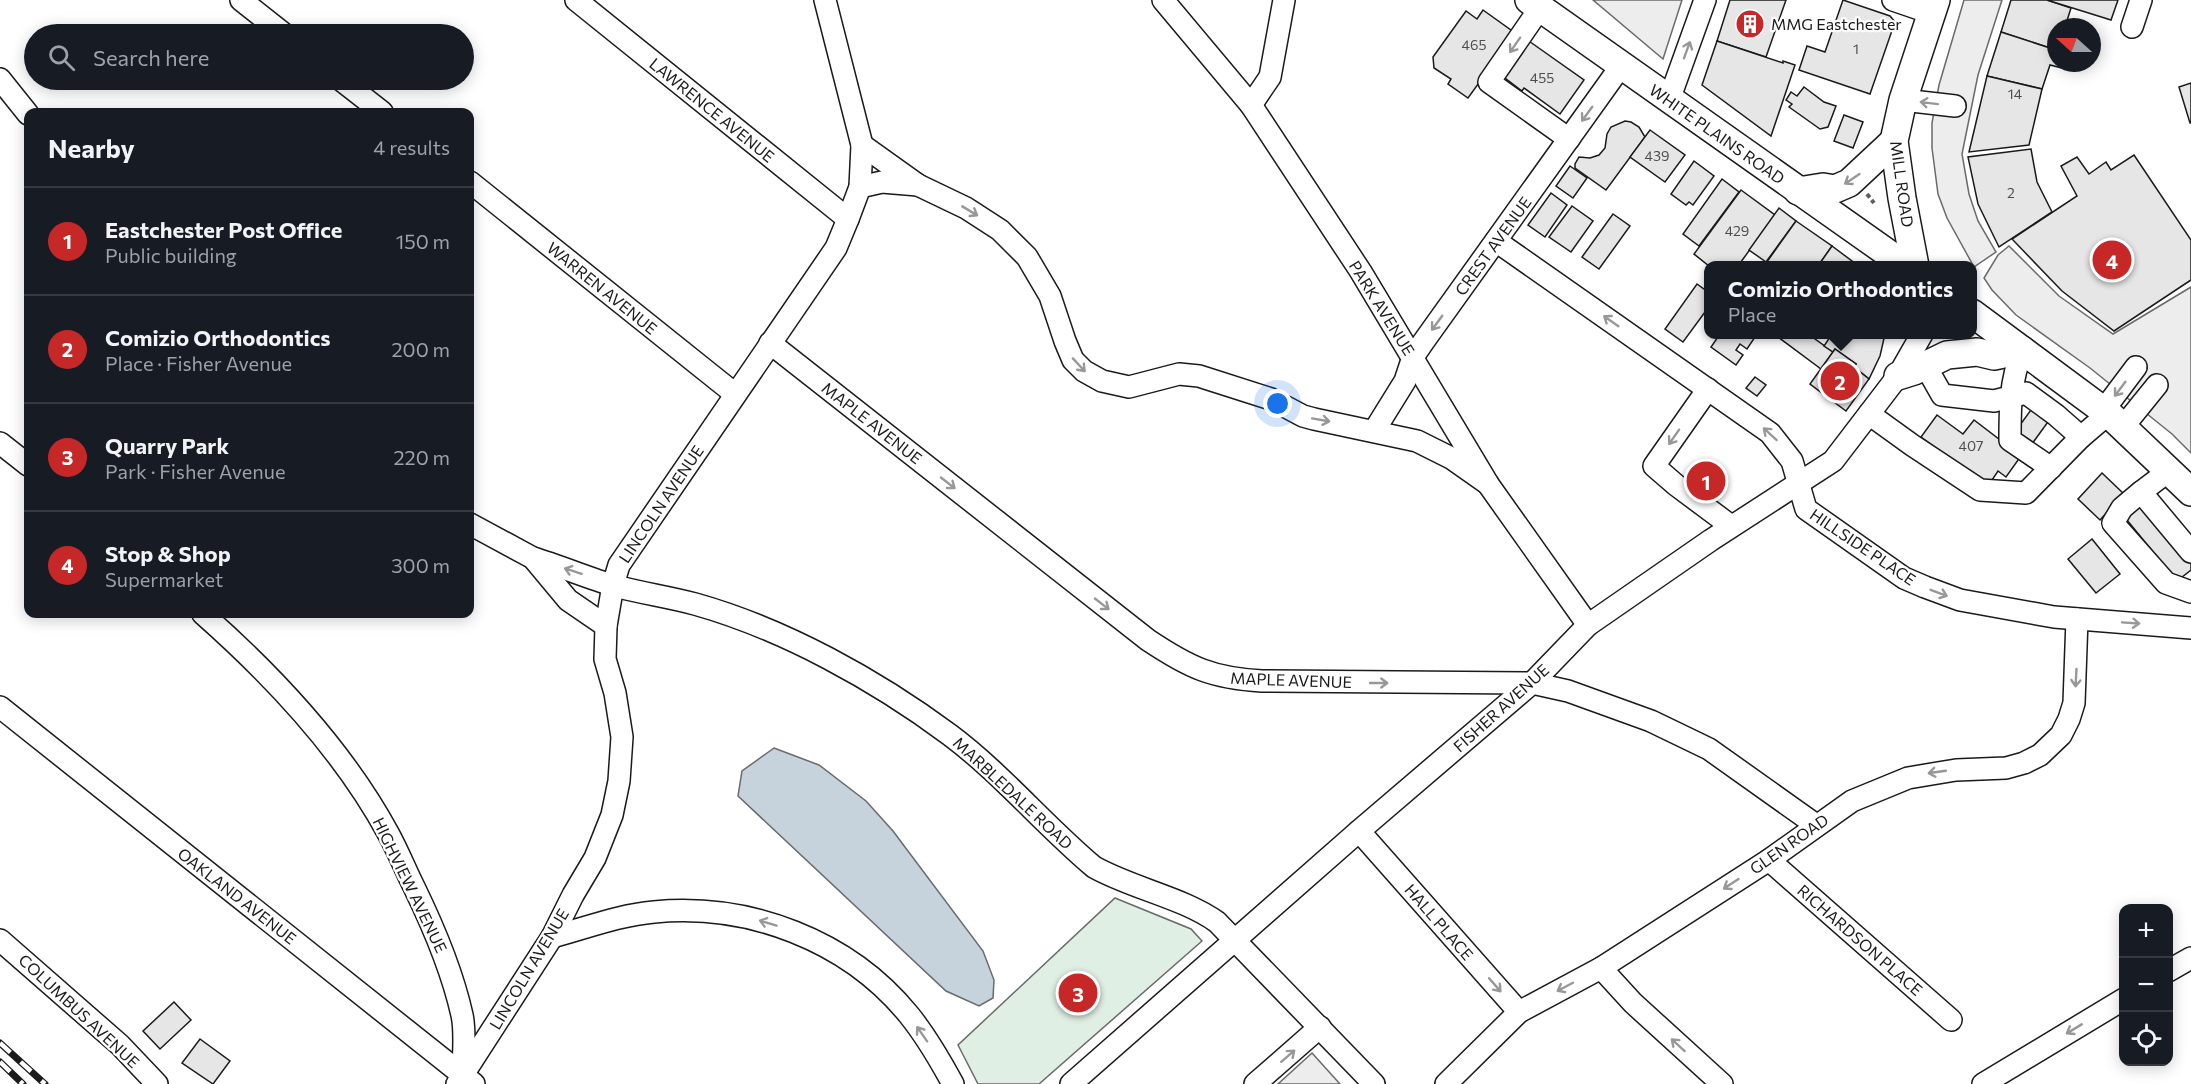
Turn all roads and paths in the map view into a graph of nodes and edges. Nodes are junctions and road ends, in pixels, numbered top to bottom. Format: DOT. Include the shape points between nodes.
graph roads {
  1 [pos="241,0"];
  2 [pos="576,0"];
  3 [pos="825,0"];
  4 [pos="1163,0"];
  5 [pos="1284,0"];
  6 [pos="1705,0"];
  7 [pos="1893,0"];
  8 [pos="2141,0"];
  9 [pos="1534,4"];
  10 [pos="1934,6"];
  11 [pos="271,24"];
  12 [pos="2132,27"];
  13 [pos="1621,66"];
  14 [pos="0,79"];
  15 [pos="354,90"];
  16 [pos="1669,100"];
  17 [pos="1903,100"];
  18 [pos="1251,105"];
  19 [pos="1955,106"];
  20 [pos="377,108"];
  21 [pos="24,109"];
  22 [pos="1569,139"];
  23 [pos="1894,141"];
  24 [pos="862,145"];
  25 [pos="474,185"];
  26 [pos="918,185"];
  27 [pos="860,187"];
  28 [pos="1798,191"];
  29 [pos="1879,202"];
  30 [pos="1871,209"];
  31 [pos="849,219"];
  32 [pos="1497,241"];
  33 [pos="1899,261"];
  34 [pos="1914,261"];
  35 [pos="1977,317"];
  36 [pos="1919,339"];
  37 [pos="770,343"];
  38 [pos="2022,350"];
  39 [pos="1413,357"];
  40 [pos="1926,365"];
  41 [pos="2136,367"];
  42 [pos="1898,376"];
  43 [pos="2157,385"];
  44 [pos="1708,389"];
  45 [pos="735,394"];
  46 [pos="2010,398"];
  47 [pos="1869,414"];
  48 [pos="2112,417"];
  49 [pos="1374,431"];
  50 [pos="2081,437"];
  51 [pos="0,443"];
  52 [pos="24,462"];
  53 [pos="2051,468"];
  54 [pos="2170,470"];
  55 [pos="1488,484"];
  56 [pos="1798,484"];
  57 [pos="2141,492"];
  58 [pos="2191,492"];
  59 [pos="474,526"];
  60 [pos="1731,526"];
  61 [pos="2191,552"];
  62 [pos="533,558"];
  63 [pos="613,585"];
  64 [pos="2191,592"];
  65 [pos="208,618"];
  66 [pos="2077,619"];
  67 [pos="1588,625"];
  68 [pos="606,626"];
  69 [pos="2191,628"];
  70 [pos="1532,683"];
  71 [pos="0,707"];
  72 [pos="1816,825"];
  73 [pos="1359,831"];
  74 [pos="1769,860"];
  75 [pos="552,937"];
  76 [pos="0,940"];
  77 [pos="1235,940"];
  78 [pos="2191,957"];
  79 [pos="1601,968"];
  80 [pos="2173,968"];
  81 [pos="2119,1002"];
  82 [pos="1519,1012"];
  83 [pos="1951,1020"];
  84 [pos="1320,1028"];
  85 [pos="465,1081"];
  86 [pos="1369,1083"];
  87 [pos="157,1084"];
  88 [pos="953,1084"];
  89 [pos="1071,1084"];
  90 [pos="1255,1084"];
  91 [pos="1446,1084"];
  92 [pos="1722,1084"];
  93 [pos="1983,1084"];
  1 -- 11 [label="street"];
  2 -- 31 [label="street, LAWRENCE AVENUE"];
  3 -- 24 [label="street, LINCOLN AVENUE"];
  4 -- 18 [label="street, PARK AVENUE"];
  5 -- 18 [label="street" via="1270,77"];
  16 -- 6 [label="street, one-way"];
  7 -- 10 [label="street"];
  8 -- 12 [label="street"];
  9 -- 13 [label="main road, WHITE PLAINS ROAD"];
  9 -- 22 [label="street, one-way" via="1489,81"];
  10 -- 17 [label="main road, MILL ROAD"];
  13 -- 16 [label="main road, WHITE PLAINS ROAD"];
  13 -- 22 [label="street, CREST AVENUE, one-way"];
  14 -- 21 [label="street"];
  15 -- 20 [label="street"];
  16 -- 28 [label="main road, WHITE PLAINS ROAD"];
  19 -- 17 [label="street, one-way"];
  17 -- 23 [label="main road, MILL ROAD"];
  18 -- 39 [label="street, PARK AVENUE"];
  22 -- 32 [label="street, CREST AVENUE"];
  23 -- 28 [label="main road, one-way" via="1850,183 1835,189"];
  23 -- 34 [label="main road, MILL ROAD"];
  24 -- 26 [label="street"];
  24 -- 27 [label="street, LINCOLN AVENUE"];
  25 -- 45 [label="street, WARREN AVENUE"];
  26 -- 27 [label="street" via="882,182"];
  26 -- 49 [label="street, one-way" via="1000,230 1027,256 1050,296 1073,360 1102,381 1129,387 1179,374 1199,376 1271,399 1303,416"];
  27 -- 31 [label="street, LINCOLN AVENUE"];
  28 -- 33 [label="main road, WHITE PLAINS ROAD"];
  29 -- 30 [label="path"];
  31 -- 37 [label="street, LINCOLN AVENUE" via="836,248"];
  32 -- 39 [label="street, CREST AVENUE, one-way"];
  44 -- 32 [label="street, HILLSIDE PLACE, one-way"];
  35 -- 38 [label="main road"];
  36 -- 42 [label="street, FISHER AVENUE"];
  37 -- 45 [label="street, LINCOLN AVENUE"];
  37 -- 70 [label="street, MAPLE AVENUE, one-way" via="1148,640 1198,670 1221,677 1262,681"];
  38 -- 40 [label="main road" via="1994,356 1956,353"];
  38 -- 46 [label="street"];
  38 -- 48 [label="main road"];
  39 -- 49 [label="street, CREST AVENUE" via="1405,381"];
  39 -- 55 [label="street, PARK AVENUE"];
  40 -- 42 [label="main road"];
  40 -- 46 [label="street" via="1942,395 1994,401"];
  41 -- 48 [label="street, one-way"];
  42 -- 47 [label="street, FISHER AVENUE"];
  43 -- 48 [label="street"];
  56 -- 44 [label="street, HILLSIDE PLACE, one-way" via="1792,461 1770,433"];
  44 -- 60 [label="street, one-way" via="1654,466"];
  45 -- 63 [label="street, LINCOLN AVENUE" via="619,565"];
  46 -- 50 [label="street" via="2026,393"];
  46 -- 53 [label="street" via="2010,441"];
  47 -- 53 [label="street" via="1980,490 2026,493"];
  47 -- 56 [label="street, FISHER AVENUE" via="1838,456"];
  48 -- 50 [label="street"];
  48 -- 54 [label="main road"];
  49 -- 55 [label="street" via="1418,441"];
  50 -- 53 [label="street"];
  51 -- 52 [label="street"];
  54 -- 57 [label="street"];
  54 -- 58 [label="main road"];
  55 -- 67 [label="street, PARK AVENUE"];
  56 -- 60 [label="street, FISHER AVENUE"];
  56 -- 66 [label="street, HILLSIDE PLACE, one-way" via="1806,509 1904,578 1960,600"];
  57 -- 61 [label="street"];
  57 -- 64 [label="street" via="2122,508 2113,523 2166,583"];
  59 -- 62 [label="street, MARBLEDALE ROAD"];
  60 -- 67 [label="street, FISHER AVENUE"];
  63 -- 62 [label="street, MARBLEDALE ROAD, one-way"];
  62 -- 68 [label="street, MARBLEDALE ROAD" via="568,600"];
  63 -- 68 [label="street, LINCOLN AVENUE"];
  63 -- 77 [label="street, MARBLEDALE ROAD" via="695,604 749,623 840,665 950,735 1094,867 1198,910"];
  65 -- 85 [label="street, HIGHVIEW AVENUE" via="232,639 327,743 388,833 446,959 463,1017"];
  66 -- 69 [label="street, HILLSIDE PLACE, one-way"];
  66 -- 72 [label="street, GLEN ROAD, one-way" via="2074,703 2061,735 2040,755 2006,768 1956,770 1908,778 1852,801"];
  67 -- 70 [label="street, FISHER AVENUE"];
  68 -- 75 [label="street, LINCOLN AVENUE" via="605,659 622,737 619,781 612,815 595,858"];
  70 -- 72 [label="street, MAPLE AVENUE" via="1568,691 1651,721 1708,749"];
  70 -- 73 [label="street, FISHER AVENUE"];
  71 -- 85 [label="street, OAKLAND AVENUE"];
  72 -- 74 [label="street, GLEN ROAD"];
  73 -- 77 [label="street, FISHER AVENUE"];
  73 -- 82 [label="street, HALL PLACE, one-way"];
  74 -- 79 [label="street, GLEN ROAD, one-way"];
  74 -- 83 [label="street, RICHARDSON PLACE"];
  75 -- 85 [label="street, LINCOLN AVENUE"];
  88 -- 75 [label="street, one-way" via="909,1015 880,985 830,947 803,934 764,921 689,911 616,918"];
  76 -- 87 [label="street, COLUMBUS AVENUE" via="120,1045"];
  77 -- 84 [label="street, MARBLEDALE ROAD"];
  77 -- 89 [label="street, FISHER AVENUE"];
  78 -- 80 [label="street"];
  79 -- 82 [label="street, GLEN ROAD, one-way"];
  92 -- 79 [label="street, one-way" via="1633,1003"];
  81 -- 93 [label="street, one-way"];
  82 -- 91 [label="street, GLEN ROAD"];
  84 -- 86 [label="street, MARBLEDALE ROAD"];
  90 -- 84 [label="street, one-way"];
}
